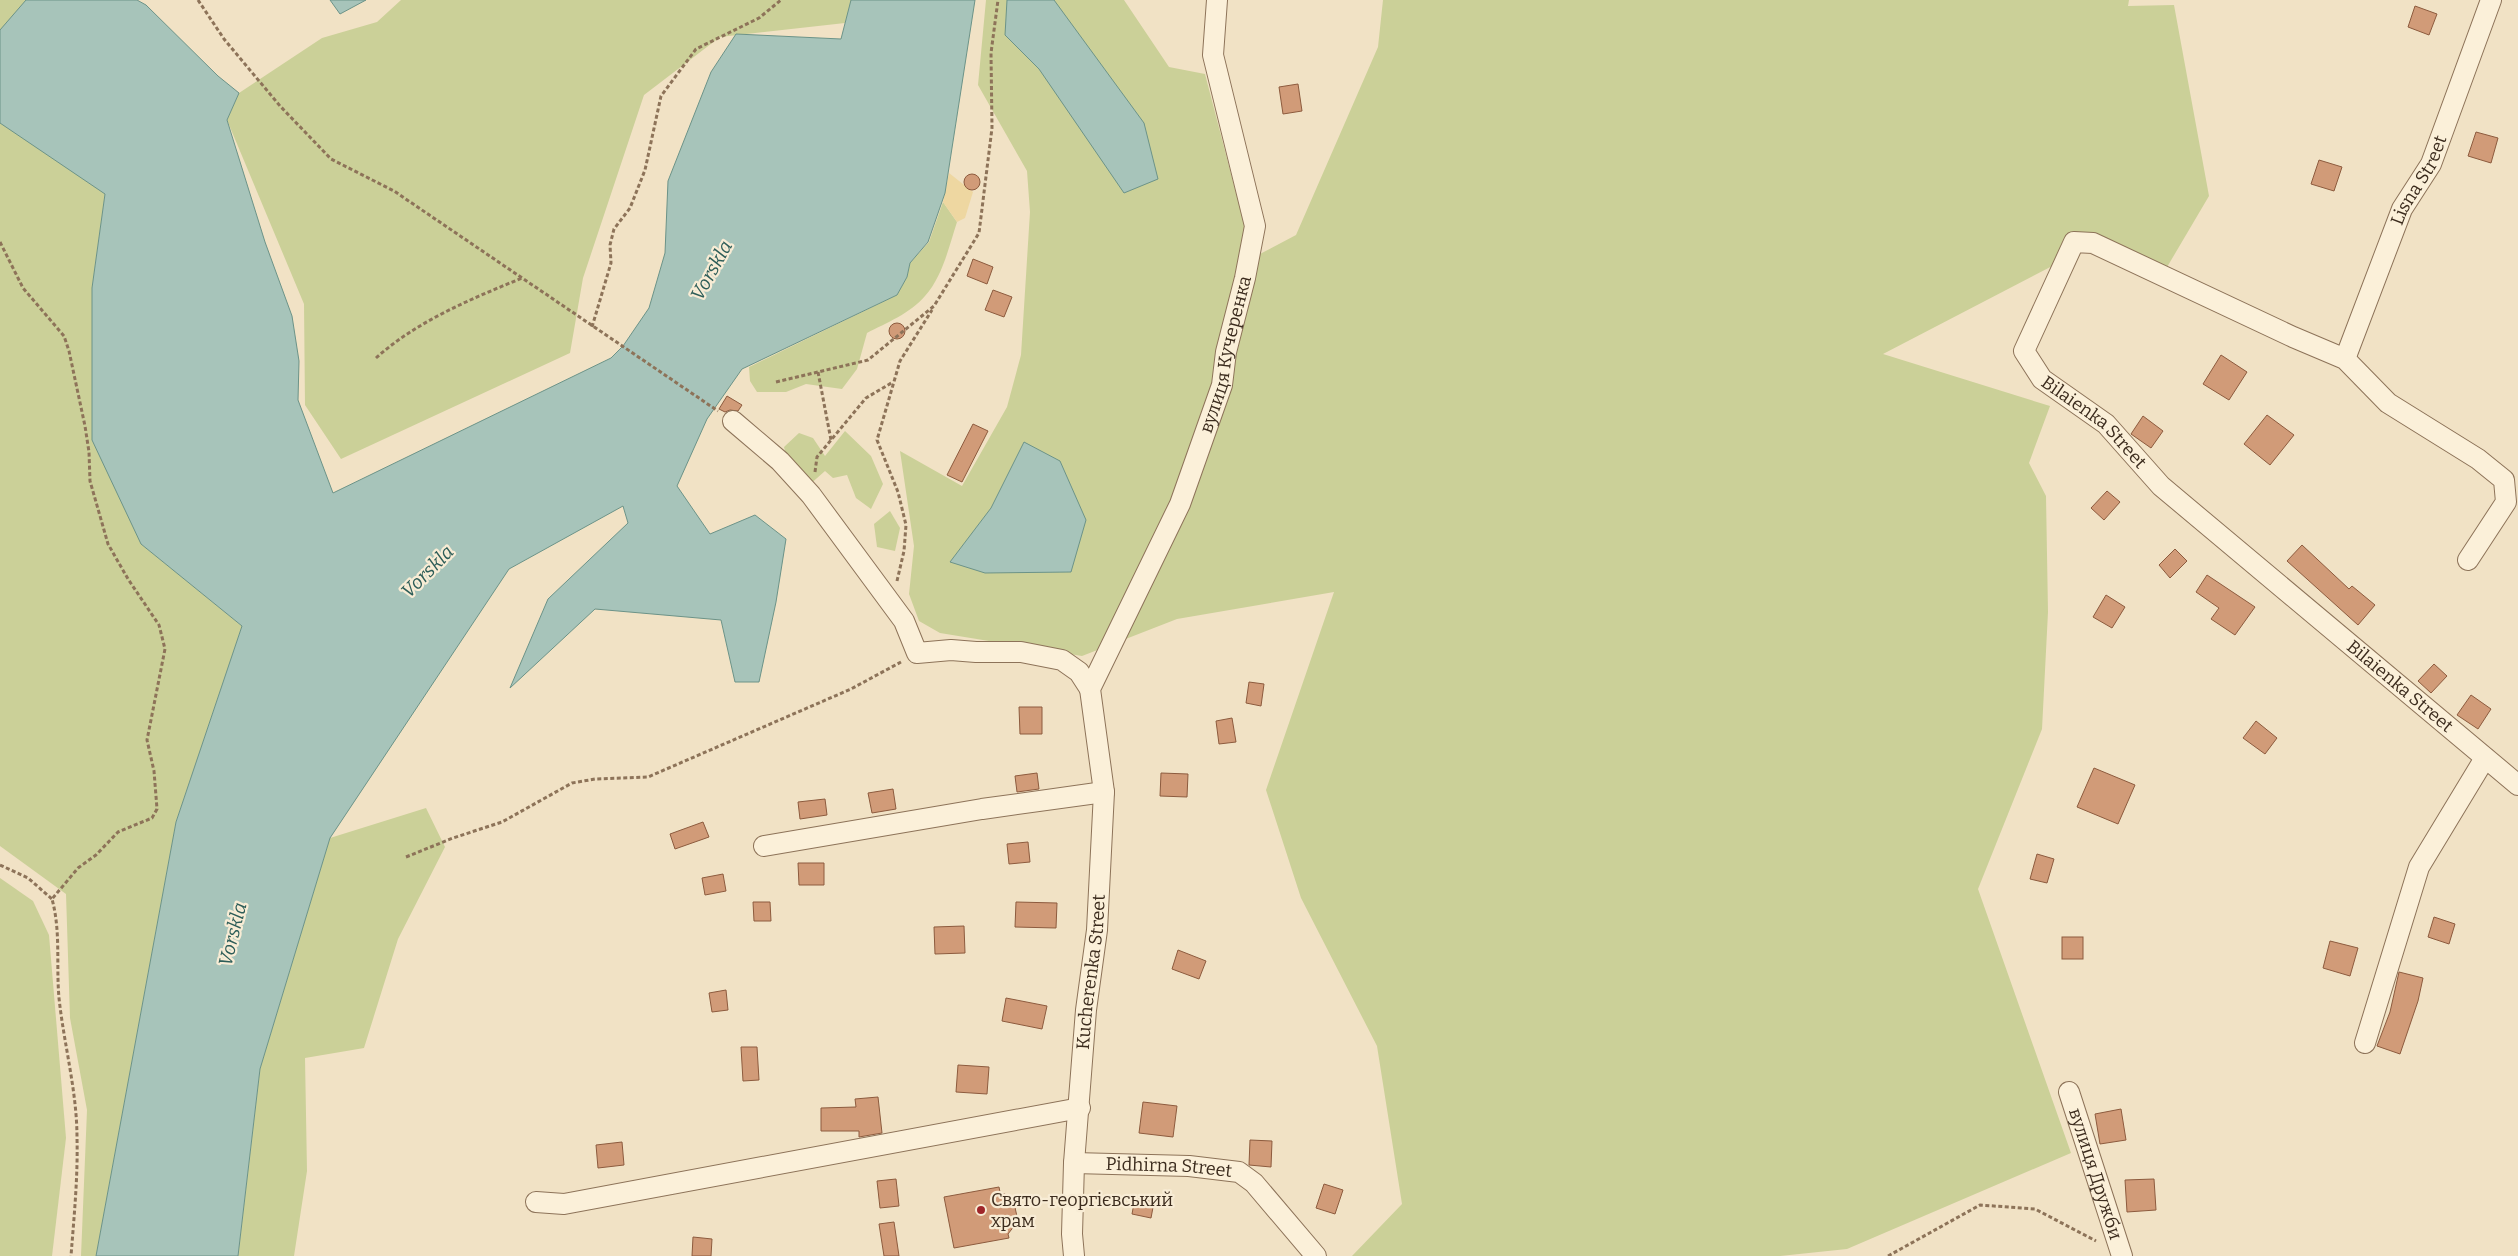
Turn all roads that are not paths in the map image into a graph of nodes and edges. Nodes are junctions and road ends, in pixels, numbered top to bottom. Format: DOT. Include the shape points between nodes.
graph roads {
  1 [pos="1217,0"];
  2 [pos="2491,0"];
  3 [pos="2345,359"];
  4 [pos="733,421"];
  5 [pos="2468,560"];
  6 [pos="1090,689"];
  7 [pos="2484,758"];
  8 [pos="2518,785"];
  9 [pos="1104,792"];
  10 [pos="764,846"];
  11 [pos="2365,1043"];
  12 [pos="2069,1092"];
  13 [pos="1080,1108"];
  14 [pos="1074,1163"];
  15 [pos="536,1202"];
  16 [pos="2122,1255"];
  17 [pos="1074,1256"];
  18 [pos="1316,1256"];
  1 -- 6 [label="street, вулиця Кучеренка" via="1212,55 1255,226 1226,352 1222,385 1180,504"];
  2 -- 3 [label="street, Lisna Street" via="2431,164 2402,209"];
  3 -- 5 [label="street" via="2388,403 2478,459 2504,480 2506,502"];
  3 -- 7 [label="street, Bilaienka Street" via="2293,338 2093,243 2074,242 2024,351 2042,379 2106,424 2161,486"];
  4 -- 6 [label="street" via="780,462 811,495 904,621 916,654 950,650 1021,652 1062,660 1079,672"];
  6 -- 9 [label="street, Kucherenka Street"];
  7 -- 8 [label="street, Bilaienka Street"];
  7 -- 11 [label="street" via="2419,867"];
  9 -- 10 [label="street" via="973,810"];
  9 -- 13 [label="street, Kucherenka Street" via="1097,930 1086,1010"];
  12 -- 16 [label="street, вулиця Дружби"];
  13 -- 14 [label="street, Kucherenka Street"];
  13 -- 15 [label="street" via="564,1204"];
  14 -- 17 [label="street, Kucherenka Street"];
  14 -- 18 [label="street, Pidhirna Street" via="1189,1166 1239,1172 1254,1183"];
}
